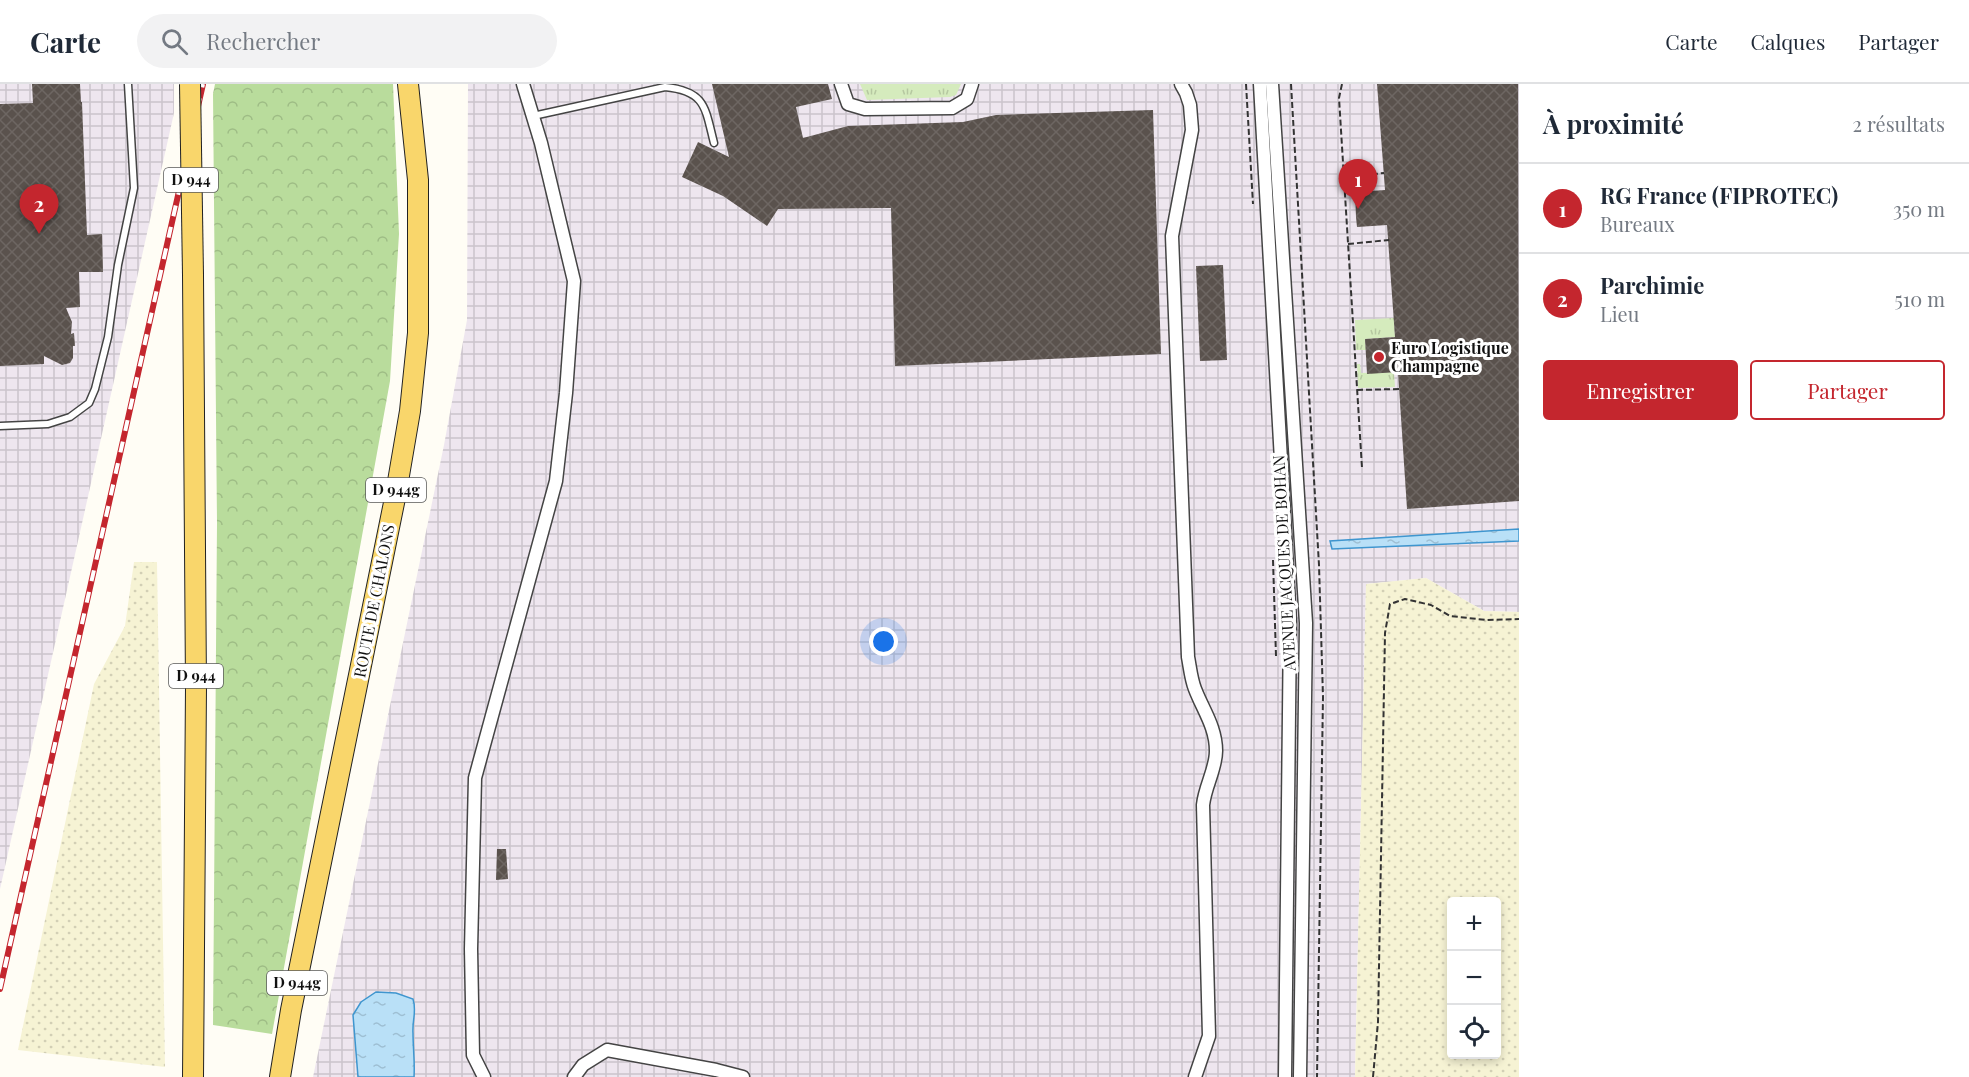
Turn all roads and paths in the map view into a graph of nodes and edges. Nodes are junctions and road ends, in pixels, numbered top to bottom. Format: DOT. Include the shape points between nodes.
graph roads {
  1 [pos="128,84"];
  2 [pos="190,84"];
  3 [pos="408,84"];
  4 [pos="523,84"];
  5 [pos="841,84"];
  6 [pos="972,84"];
  7 [pos="1181,84"];
  8 [pos="1246,84"];
  9 [pos="1260,84"];
  10 [pos="1272,84"];
  11 [pos="1342,84"];
  12 [pos="533,116"];
  13 [pos="714,143"];
  14 [pos="1384,174"];
  15 [pos="1344,177"];
  16 [pos="1254,213"];
  17 [pos="1389,240"];
  18 [pos="1348,244"];
  19 [pos="1399,388"];
  20 [pos="1357,390"];
  21 [pos="0,426"];
  22 [pos="1362,468"];
  23 [pos="1273,558"];
  24 [pos="1519,619"];
  25 [pos="1276,666"];
  26 [pos="193,1077"];
  27 [pos="280,1077"];
  28 [pos="484,1077"];
  29 [pos="574,1077"];
  30 [pos="743,1077"];
  31 [pos="1195,1077"];
  32 [pos="1285,1077"];
  33 [pos="1299,1077"];
  34 [pos="1373,1077"];
  1 -- 21 [label="lane" via="134,188 95,389 89,403 70,417 48,424"];
  2 -- 26 [label="main road, D 944, bridge" via="196,687"];
  3 -- 27 [label="main road, ROUTE DE CHALONS / D 944g" via="419,256 418,333 410,411"];
  4 -- 12 [label="street"];
  5 -- 6 [label="street" via="848,104 865,110 952,108 967,99"];
  7 -- 31 [label="street" via="1190,105 1192,130 1172,236 1188,657 1194,688 1211,722 1216,748 1203,805 1209,1036"];
  8 -- 16 [label="path"];
  9 -- 32 [label="street, AVENUE JACQUES DE BOHAN" via="1290,622"];
  10 -- 33 [label="street, AVENUE JACQUES DE BOHAN" via="1306,623"];
  11 -- 15 [label="path" via="1339,98"];
  12 -- 13 [label="lane" via="665,87 681,89 701,102"];
  12 -- 28 [label="street" via="574,280 556,481 475,778 473,1056"];
  14 -- 15 [label="path"];
  15 -- 18 [label="path"];
  17 -- 18 [label="path"];
  18 -- 20 [label="path"];
  19 -- 20 [label="path"];
  20 -- 22 [label="path"];
  23 -- 25 [label="path"];
  24 -- 34 [label="path" via="1450,616 1431,605 1405,599 1390,604 1385,633 1378,1022"];
  29 -- 30 [label="street" via="583,1065 607,1050"];
}
